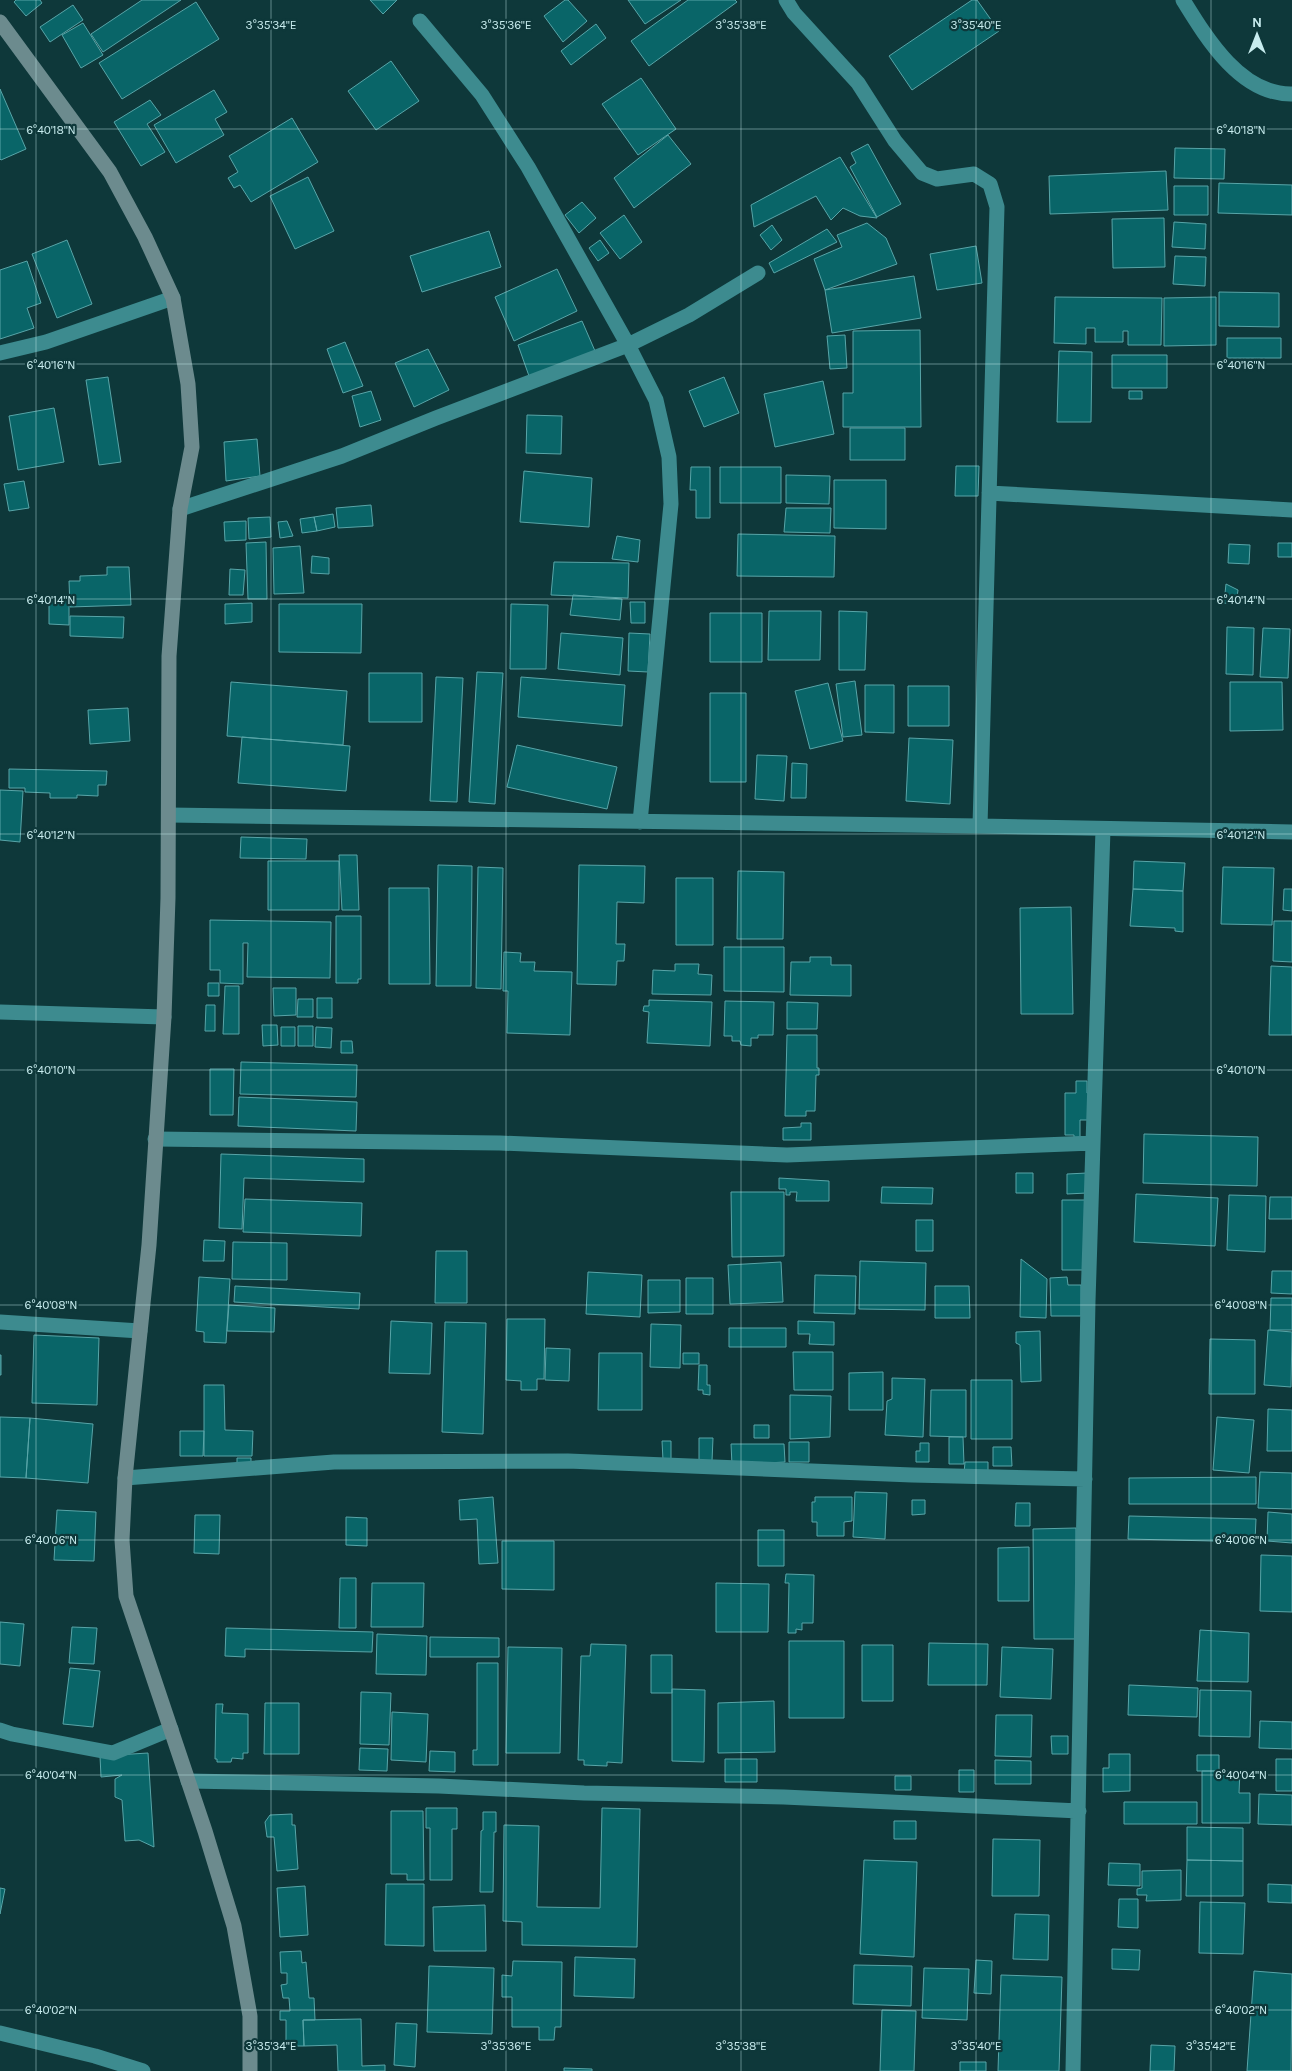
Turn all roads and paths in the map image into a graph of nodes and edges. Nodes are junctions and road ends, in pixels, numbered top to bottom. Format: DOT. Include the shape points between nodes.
graph roads {
  1 [pos="786,0"];
  2 [pos="1183,0"];
  3 [pos="420,21"];
  4 [pos="0,22"];
  5 [pos="1292,94"];
  6 [pos="758,273"];
  7 [pos="173,298"];
  8 [pos="628,345"];
  9 [pos="0,353"];
  10 [pos="989,493"];
  11 [pos="180,509"];
  12 [pos="1292,510"];
  13 [pos="168,815"];
  14 [pos="640,822"];
  15 [pos="980,826"];
  16 [pos="1103,829"];
  17 [pos="1292,832"];
  18 [pos="0,1012"];
  19 [pos="164,1017"];
  20 [pos="155,1139"];
  21 [pos="1093,1143"];
  22 [pos="0,1322"];
  23 [pos="140,1331"];
  24 [pos="125,1478"];
  25 [pos="1085,1479"];
  26 [pos="171,1729"];
  27 [pos="0,1730"];
  28 [pos="188,1781"];
  29 [pos="1079,1811"];
  30 [pos="0,2033"];
  31 [pos="144,2071"];
  32 [pos="250,2071"];
  33 [pos="1073,2071"];
  1 -- 10 [label="street" via="858,84 895,141 922,173 937,179 974,174 990,184 997,207"];
  2 -- 5 [label="street" via="1203,32 1239,75 1278,94"];
  3 -- 8 [label="street" via="482,95 528,167"];
  4 -- 7 [label="street" via="110,172"];
  6 -- 8 [label="street" via="689,315"];
  7 -- 9 [label="street" via="46,342"];
  7 -- 11 [label="street" via="188,384 192,447"];
  8 -- 11 [label="street" via="342,456"];
  8 -- 14 [label="street" via="656,400 669,457 671,504"];
  10 -- 12 [label="street"];
  10 -- 15 [label="street"];
  11 -- 13 [label="street" via="169,656"];
  13 -- 14 [label="street"];
  13 -- 19 [label="street"];
  14 -- 15 [label="street"];
  15 -- 16 [label="street"];
  16 -- 17 [label="street"];
  16 -- 21 [label="street"];
  18 -- 19 [label="street"];
  19 -- 20 [label="street"];
  20 -- 21 [label="street" via="500,1142 788,1155"];
  20 -- 23 [label="street"];
  21 -- 25 [label="street"];
  22 -- 23 [label="street"];
  23 -- 24 [label="street"];
  24 -- 25 [label="street" via="334,1462 568,1461"];
  24 -- 26 [label="street" via="122,1540 126,1596"];
  25 -- 29 [label="street"];
  26 -- 27 [label="street" via="113,1753"];
  26 -- 28 [label="street"];
  28 -- 29 [label="street" via="439,1786"];
  28 -- 32 [label="street" via="234,1926 250,2016"];
  29 -- 33 [label="street"];
  30 -- 31 [label="street"];
}
